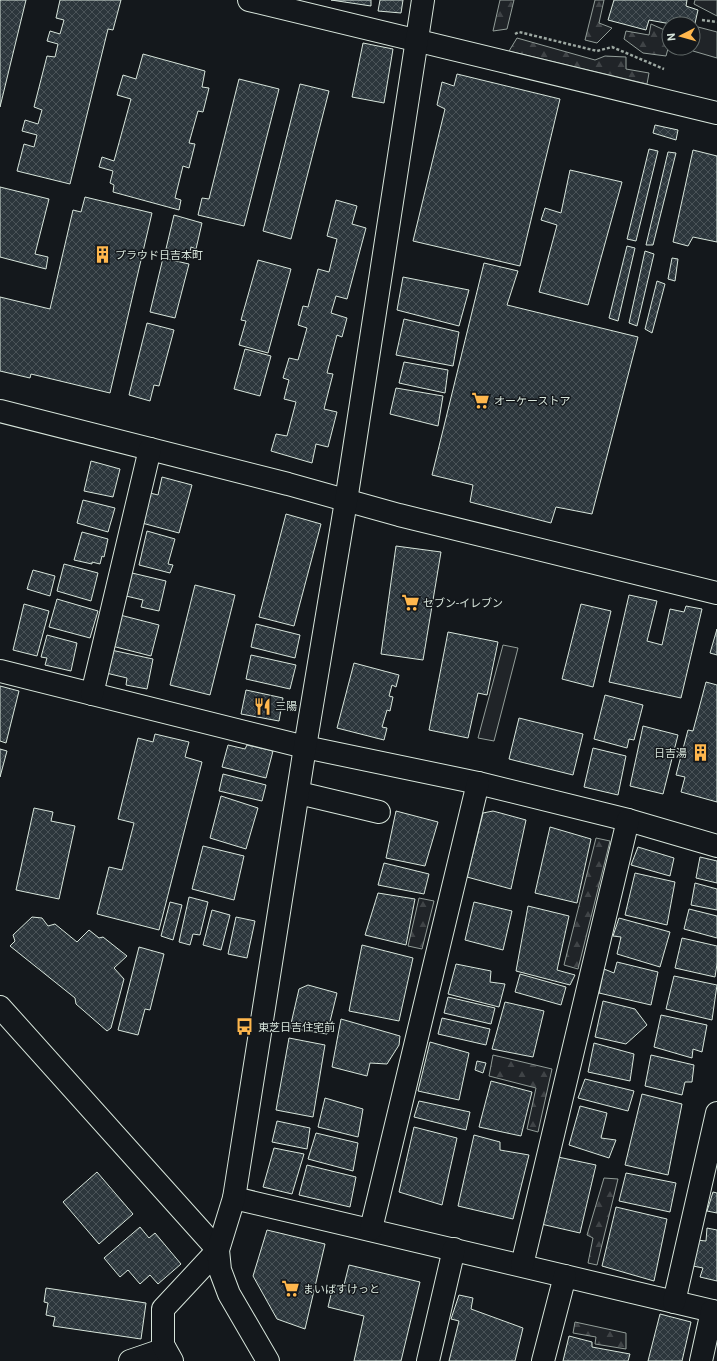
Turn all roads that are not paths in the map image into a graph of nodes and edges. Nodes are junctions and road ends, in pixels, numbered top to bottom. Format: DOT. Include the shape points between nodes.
graph roads {
  1 [pos="249,0"];
  2 [pos="423,0"];
  3 [pos="417,41"];
  4 [pos="717,113"];
  5 [pos="0,411"];
  6 [pos="150,449"];
  7 [pos="346,501"];
  8 [pos="717,593"];
  9 [pos="0,671"];
  10 [pos="92,694"];
  11 [pos="305,747"];
  12 [pos="478,783"];
  13 [pos="299,793"];
  14 [pos="379,812"];
  15 [pos="628,820"];
  16 [pos="717,846"];
  17 [pos="0,1007"];
  18 [pos="717,1113"];
  19 [pos="234,1198"];
  20 [pos="371,1229"];
  21 [pos="454,1249"];
  22 [pos="218,1250"];
  23 [pos="522,1265"];
  24 [pos="565,1276"];
  25 [pos="674,1302"];
  26 [pos="715,1312"];
  27 [pos="168,1355"];
  28 [pos="130,1361"];
  29 [pos="268,1361"];
  30 [pos="428,1361"];
  31 [pos="543,1361"];
  32 [pos="701,1361"];
  1 -- 3 [label="street"];
  2 -- 3 [label="street"];
  3 -- 4 [label="street"];
  3 -- 7 [label="street"];
  5 -- 6 [label="street"];
  6 -- 7 [label="street"];
  6 -- 10 [label="street"];
  7 -- 8 [label="street"];
  7 -- 11 [label="street"];
  9 -- 10 [label="street"];
  10 -- 11 [label="street"];
  11 -- 12 [label="street"];
  11 -- 13 [label="street"];
  12 -- 15 [label="street"];
  12 -- 20 [label="street"];
  13 -- 14 [label="street"];
  13 -- 19 [label="street"];
  15 -- 16 [label="street"];
  15 -- 23 [label="street"];
  17 -- 22 [label="street"];
  18 -- 25 [label="street"];
  19 -- 20 [label="street"];
  19 -- 22 [label="street"];
  20 -- 21 [label="street"];
  21 -- 23 [label="street"];
  21 -- 30 [label="street"];
  22 -- 27 [label="street" via="163,1309 163,1345"];
  22 -- 29 [label="street" via="220,1270 229,1294"];
  23 -- 24 [label="street"];
  24 -- 25 [label="street"];
  24 -- 31 [label="street"];
  25 -- 26 [label="street"];
  26 -- 32 [label="street"];
  27 -- 28 [label="street"];
}
